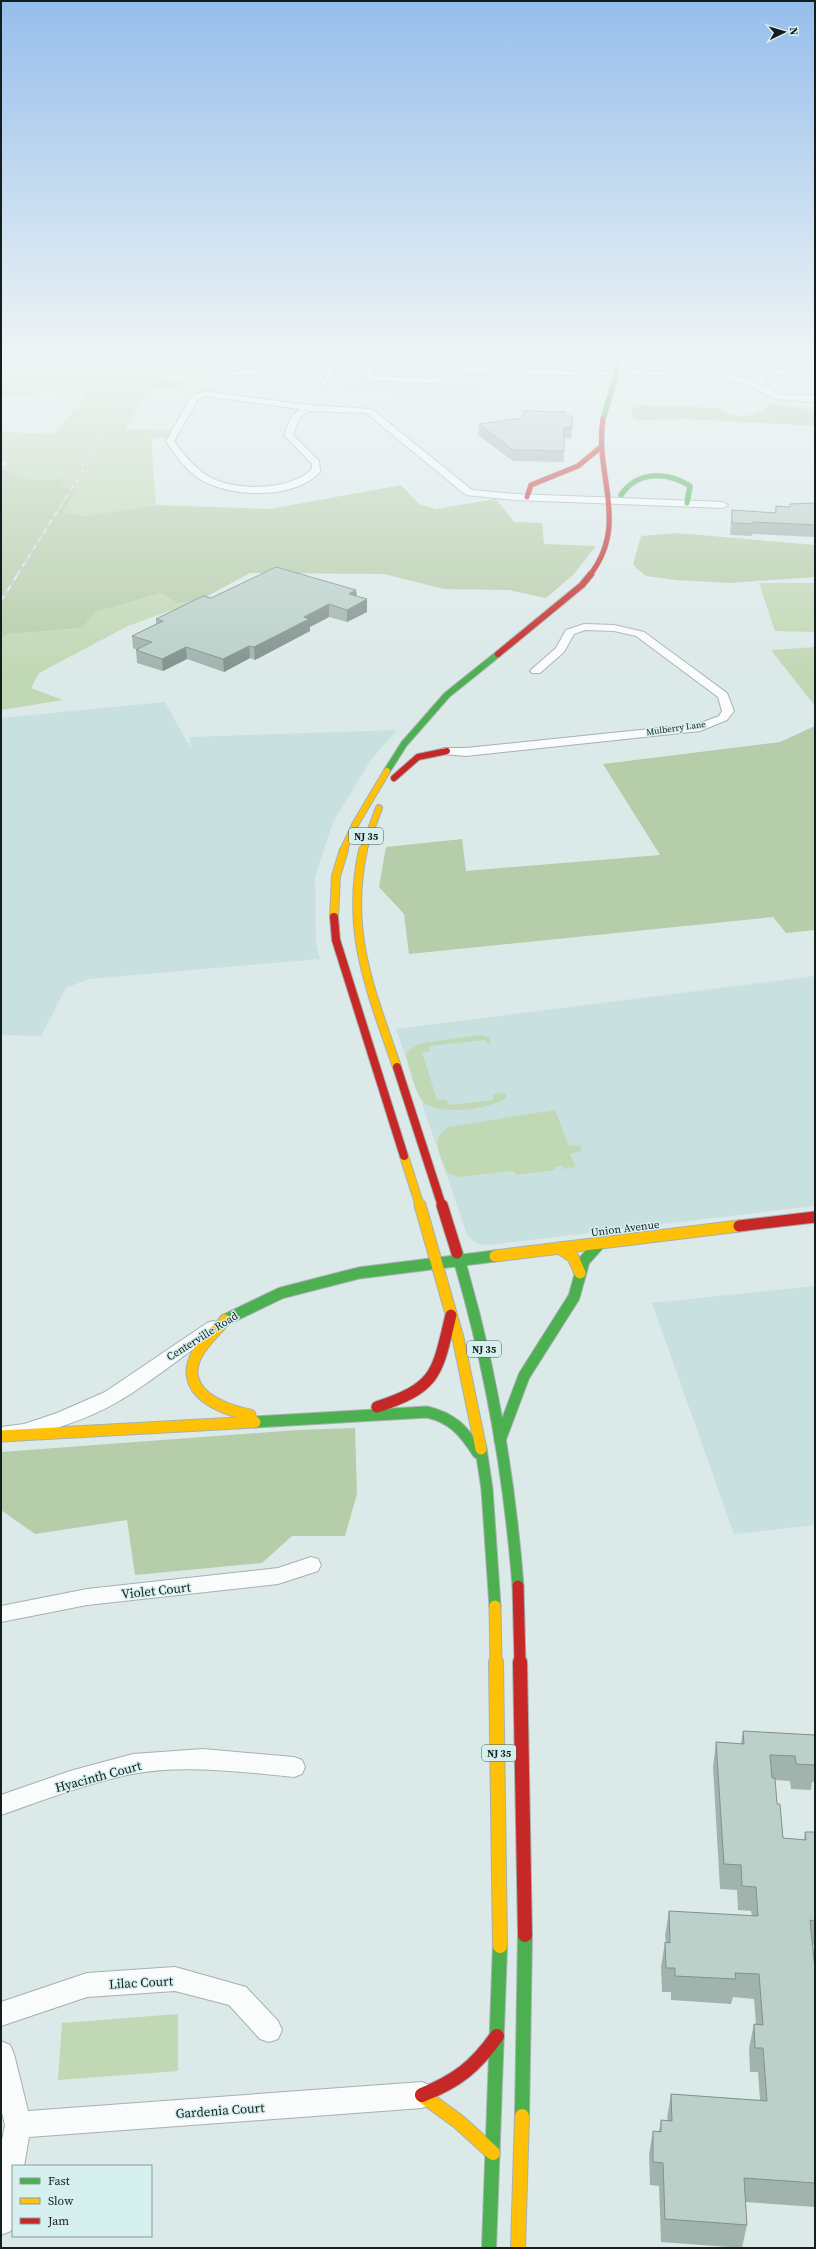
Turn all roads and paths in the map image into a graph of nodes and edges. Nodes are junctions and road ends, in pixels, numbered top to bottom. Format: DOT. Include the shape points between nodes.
graph roads {
  1 [pos="191,465"];
  2 [pos="316,465"];
  3 [pos="435,465"];
  4 [pos="583,465"];
  5 [pos="604,465"];
  6 [pos="617,483"];
  7 [pos="528,497"];
  8 [pos="622,497"];
  9 [pos="609,500"];
  10 [pos="687,503"];
  11 [pos="723,505"];
  12 [pos="624,510"];
  13 [pos="586,595"];
  14 [pos="536,671"];
  15 [pos="491,672"];
  16 [pos="432,744"];
  17 [pos="418,748"];
  18 [pos="447,751"];
  19 [pos="394,778"];
  20 [pos="815,1217"];
  21 [pos="599,1244"];
  22 [pos="559,1248"];
  23 [pos="459,1260"];
  24 [pos="438,1263"];
  25 [pos="580,1273"];
  26 [pos="452,1312"];
  27 [pos="225,1320"];
  28 [pos="338,1417"];
  29 [pos="291,1420"];
  30 [pos="1,1435"];
  31 [pos="500,1441"];
  32 [pos="482,1460"];
  33 [pos="311,1566"];
  34 [pos="1,1614"];
  35 [pos="294,1767"];
  36 [pos="1,1805"];
  37 [pos="1,2014"];
  38 [pos="269,2030"];
  39 [pos="497,2036"];
  40 [pos="1,2054"];
  41 [pos="422,2095"];
  42 [pos="18,2125"];
  43 [pos="493,2153"];
  44 [pos="1,2222"];
  45 [pos="489,2248"];
  46 [pos="518,2248"];
  1 -- 2 [label="street" via="202,477 220,485 250,489 286,486 310,477 317,470"];
  3 -- 7 [label="street" via="469,493"];
  4 -- 7 [label="main road" via="531,485"];
  5 -- 9 [label="main road, NJ 35"];
  6 -- 8 [label="main road"];
  7 -- 9 [label="street"];
  8 -- 9 [label="street"];
  8 -- 10 [label="street"];
  8 -- 10 [label="main road" via="627,485 639,479 667,476 680,479 690,486"];
  8 -- 12 [label="main road"];
  9 -- 24 [label="main road, NJ 35" via="612,523 609,545 596,570 582,586 447,695 404,744 353,825 337,865 333,901 336,940"];
  10 -- 11 [label="street"];
  13 -- 15 [label="main road"];
  14 -- 18 [label="street, Mulberry Lane" via="560,650 570,632 584,627 614,628 640,634 723,695 728,711 723,718 700,727 466,752"];
  16 -- 18 [label="main road"];
  17 -- 19 [label="main road, NJ 35"];
  18 -- 19 [label="main road" via="418,757"];
  19 -- 23 [label="main road, NJ 35" via="368,827 356,871 354,917 363,962"];
  20 -- 21 [label="main road, Union Avenue"];
  21 -- 22 [label="main road, Union Avenue"];
  21 -- 25 [label="main road" via="584,1261"];
  22 -- 23 [label="main road, Union Avenue"];
  22 -- 25 [label="main road" via="572,1257"];
  23 -- 24 [label="main road, Union Avenue"];
  23 -- 31 [label="main road, NJ 35" via="482,1343"];
  24 -- 26 [label="main road, NJ 35"];
  24 -- 27 [label="main road, Centerville Road" via="359,1273 311,1284 281,1293"];
  25 -- 31 [label="main road" via="574,1298 524,1376"];
  26 -- 28 [label="main road" via="439,1365 423,1384 388,1404"];
  26 -- 32 [label="main road, NJ 35" via="472,1395"];
  27 -- 29 [label="main road" via="194,1361 194,1382 202,1395 213,1404 233,1413"];
  27 -- 30 [label="street, Centerville Road" via="179,1348 112,1398 64,1418 31,1429"];
  28 -- 29 [label="main road"];
  28 -- 32 [label="main road" via="407,1412 447,1416 458,1423"];
  29 -- 30 [label="main road"];
  31 -- 46 [label="main road, NJ 35" via="516,1559 522,1693 526,1980"];
  32 -- 39 [label="main road, NJ 35" via="492,1533 496,1628 500,1849"];
  33 -- 34 [label="street, Violet Court" via="278,1576 87,1597"];
  35 -- 36 [label="street, Hyacinth Court" via="203,1758 133,1764 70,1781"];
  37 -- 38 [label="street, Lilac Court" via="87,1985 175,1979 237,1995"];
  39 -- 41 [label="main road" via="474,2068 452,2084"];
  39 -- 43 [label="main road, NJ 35"];
  40 -- 42 [label="street"];
  41 -- 42 [label="street, Gardenia Court"];
  41 -- 43 [label="main road" via="459,2122"];
  42 -- 44 [label="street"];
  43 -- 45 [label="main road, NJ 35"];
}
